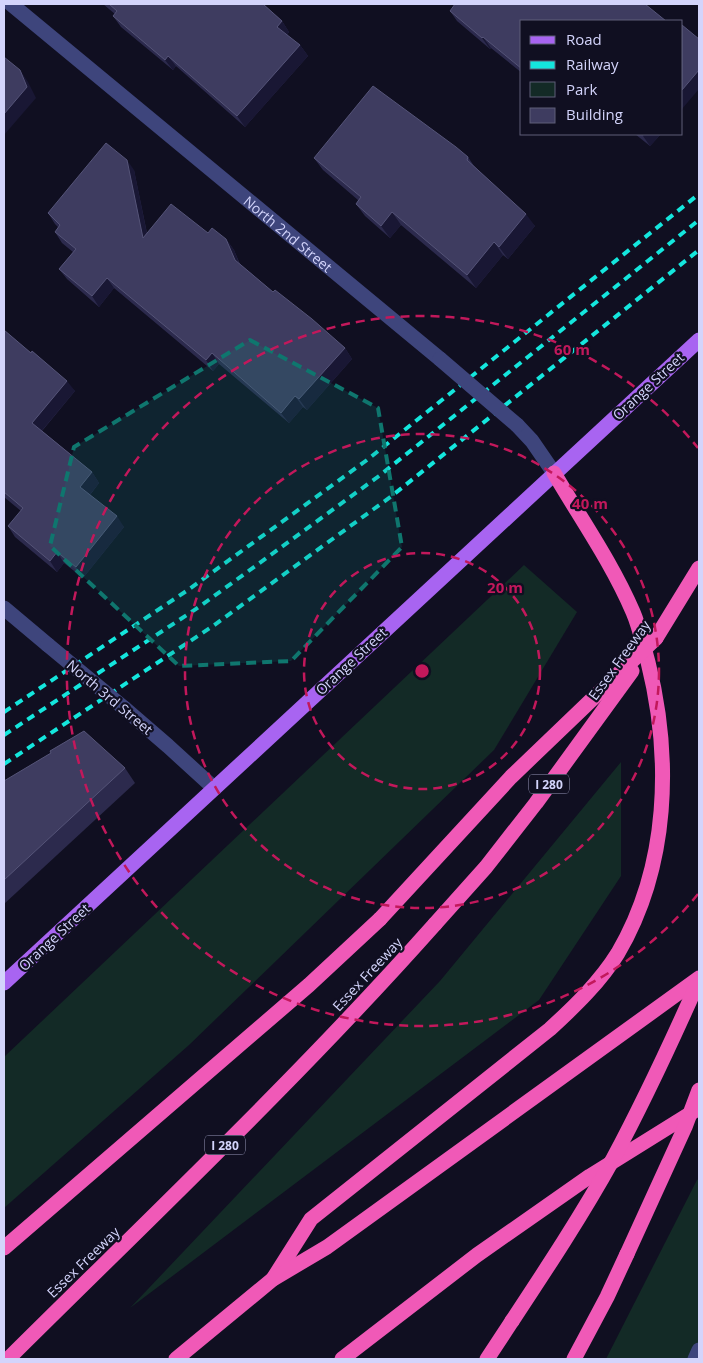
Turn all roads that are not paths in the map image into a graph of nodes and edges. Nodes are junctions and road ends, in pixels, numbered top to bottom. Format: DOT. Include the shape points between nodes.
graph roads {
  1 [pos="11,4"];
  2 [pos="699,340"];
  3 [pos="554,473"];
  4 [pos="699,568"];
  5 [pos="4,608"];
  6 [pos="656,638"];
  7 [pos="214,788"];
  8 [pos="699,979"];
  9 [pos="4,983"];
  10 [pos="699,1090"];
  11 [pos="699,1108"];
  12 [pos="4,1248"];
  13 [pos="273,1279"];
  14 [pos="699,1350"];
  15 [pos="8,1359"];
  16 [pos="176,1359"];
  17 [pos="342,1359"];
  18 [pos="488,1359"];
  19 [pos="574,1359"];
  20 [pos="695,1359"];
  1 -- 3 [label="street, North 2nd Street, bridge" via="517,424"];
  2 -- 3 [label="main road, Orange Street"];
  3 -- 7 [label="main road, Orange Street"];
  3 -- 13 [label="highway" via="609,564 634,614 655,696 662,755 661,813 643,901 617,954 586,995 550,1029 310,1219"];
  4 -- 6 [label="highway, Essex Freeway / I 280"];
  5 -- 7 [label="street, North 3rd Street, bridge"];
  6 -- 12 [label="highway, bridge" via="511,777 380,919 309,985"];
  6 -- 15 [label="highway, Essex Freeway / I 280, bridge" via="486,867 391,974 243,1128"];
  7 -- 9 [label="main road, Orange Street"];
  8 -- 13 [label="highway" via="327,1246"];
  8 -- 18 [label="highway, bridge" via="612,1160 576,1223"];
  10 -- 19 [label="highway, bridge" via="627,1254"];
  11 -- 17 [label="highway" via="590,1176 476,1255"];
  13 -- 16 [label="highway"];
  14 -- 20 [label="street"];
}
